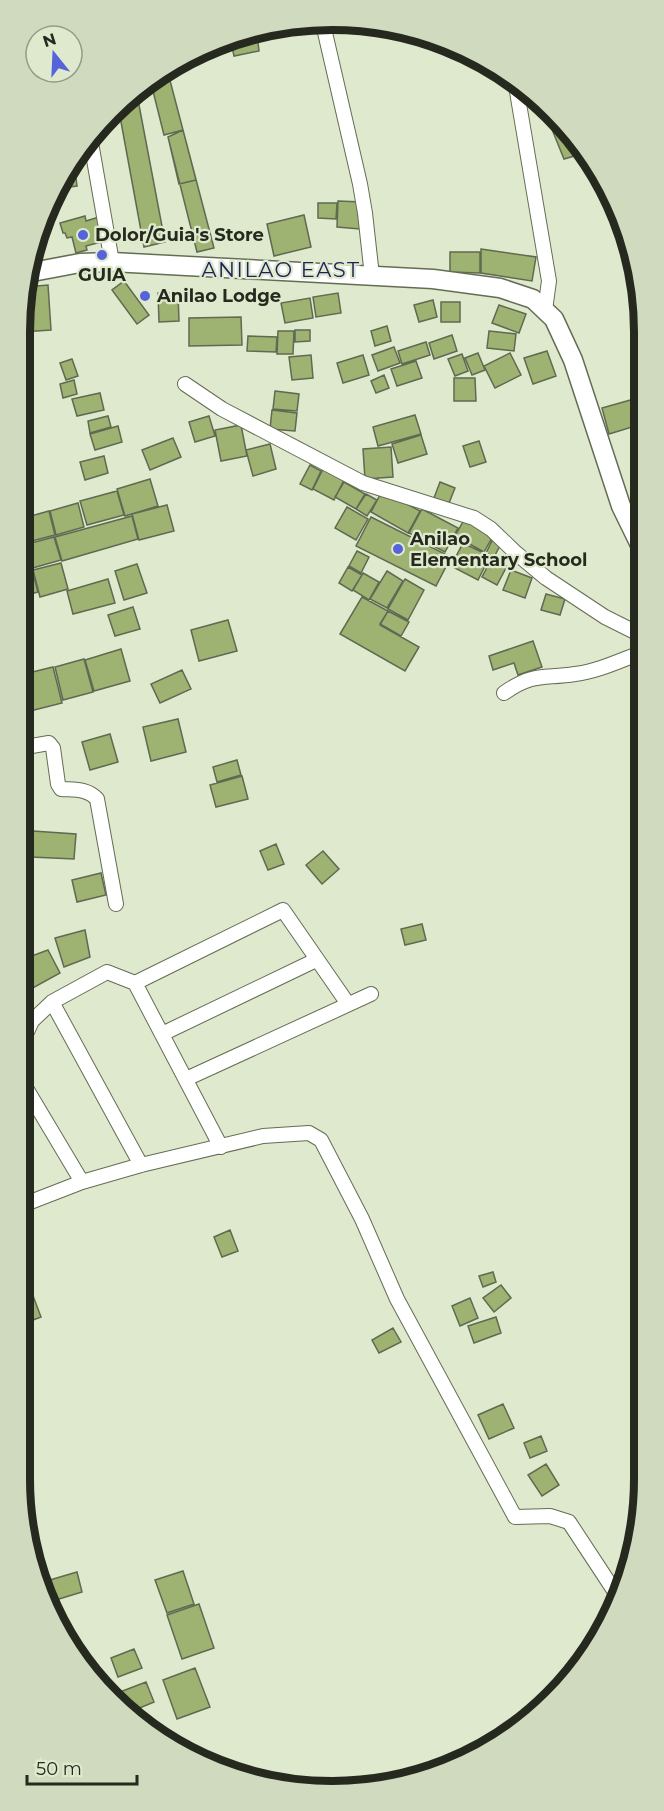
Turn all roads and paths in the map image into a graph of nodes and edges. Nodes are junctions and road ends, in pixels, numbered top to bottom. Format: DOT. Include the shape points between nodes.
graph roads {
  1 [pos="324,30"];
  2 [pos="517,93"];
  3 [pos="92,148"];
  4 [pos="112,262"];
  5 [pos="36,271"];
  6 [pos="372,276"];
  7 [pos="545,310"];
  8 [pos="185,384"];
  9 [pos="634,533"];
  10 [pos="634,632"];
  11 [pos="634,655"];
  12 [pos="504,693"];
  13 [pos="30,746"];
  14 [pos="116,904"];
  15 [pos="316,960"];
  16 [pos="135,983"];
  17 [pos="371,994"];
  18 [pos="52,1002"];
  19 [pos="348,1004"];
  20 [pos="30,1025"];
  21 [pos="162,1034"];
  22 [pos="186,1079"];
  23 [pos="30,1095"];
  24 [pos="221,1147"];
  25 [pos="141,1165"];
  26 [pos="82,1182"];
  27 [pos="30,1202"];
  28 [pos="613,1589"];
  1 -- 6 [label="street" via="360,184"];
  2 -- 7 [label="street" via="549,281"];
  3 -- 4 [label="street"];
  4 -- 5 [label="main road"];
  4 -- 6 [label="main road"];
  6 -- 7 [label="main road" via="500,288 534,299"];
  7 -- 9 [label="main road" via="554,319 573,360 621,506"];
  8 -- 10 [label="street" via="222,409 363,483 474,518 546,578"];
  11 -- 12 [label="street" via="594,670 519,682"];
  13 -- 14 [label="street" via="49,743 53,748 61,789 86,791 97,799"];
  15 -- 16 [label="street" via="283,910"];
  15 -- 19 [label="street"];
  15 -- 21 [label="street"];
  16 -- 18 [label="street" via="107,972"];
  16 -- 21 [label="street"];
  17 -- 19 [label="street"];
  18 -- 20 [label="street"];
  18 -- 25 [label="street"];
  19 -- 22 [label="street"];
  21 -- 22 [label="street"];
  22 -- 24 [label="street"];
  23 -- 26 [label="street"];
  24 -- 25 [label="street"];
  24 -- 28 [label="street" via="263,1136 309,1133 321,1140 397,1299 515,1517 550,1516 569,1522"];
  25 -- 26 [label="street"];
  26 -- 27 [label="street"];
}
